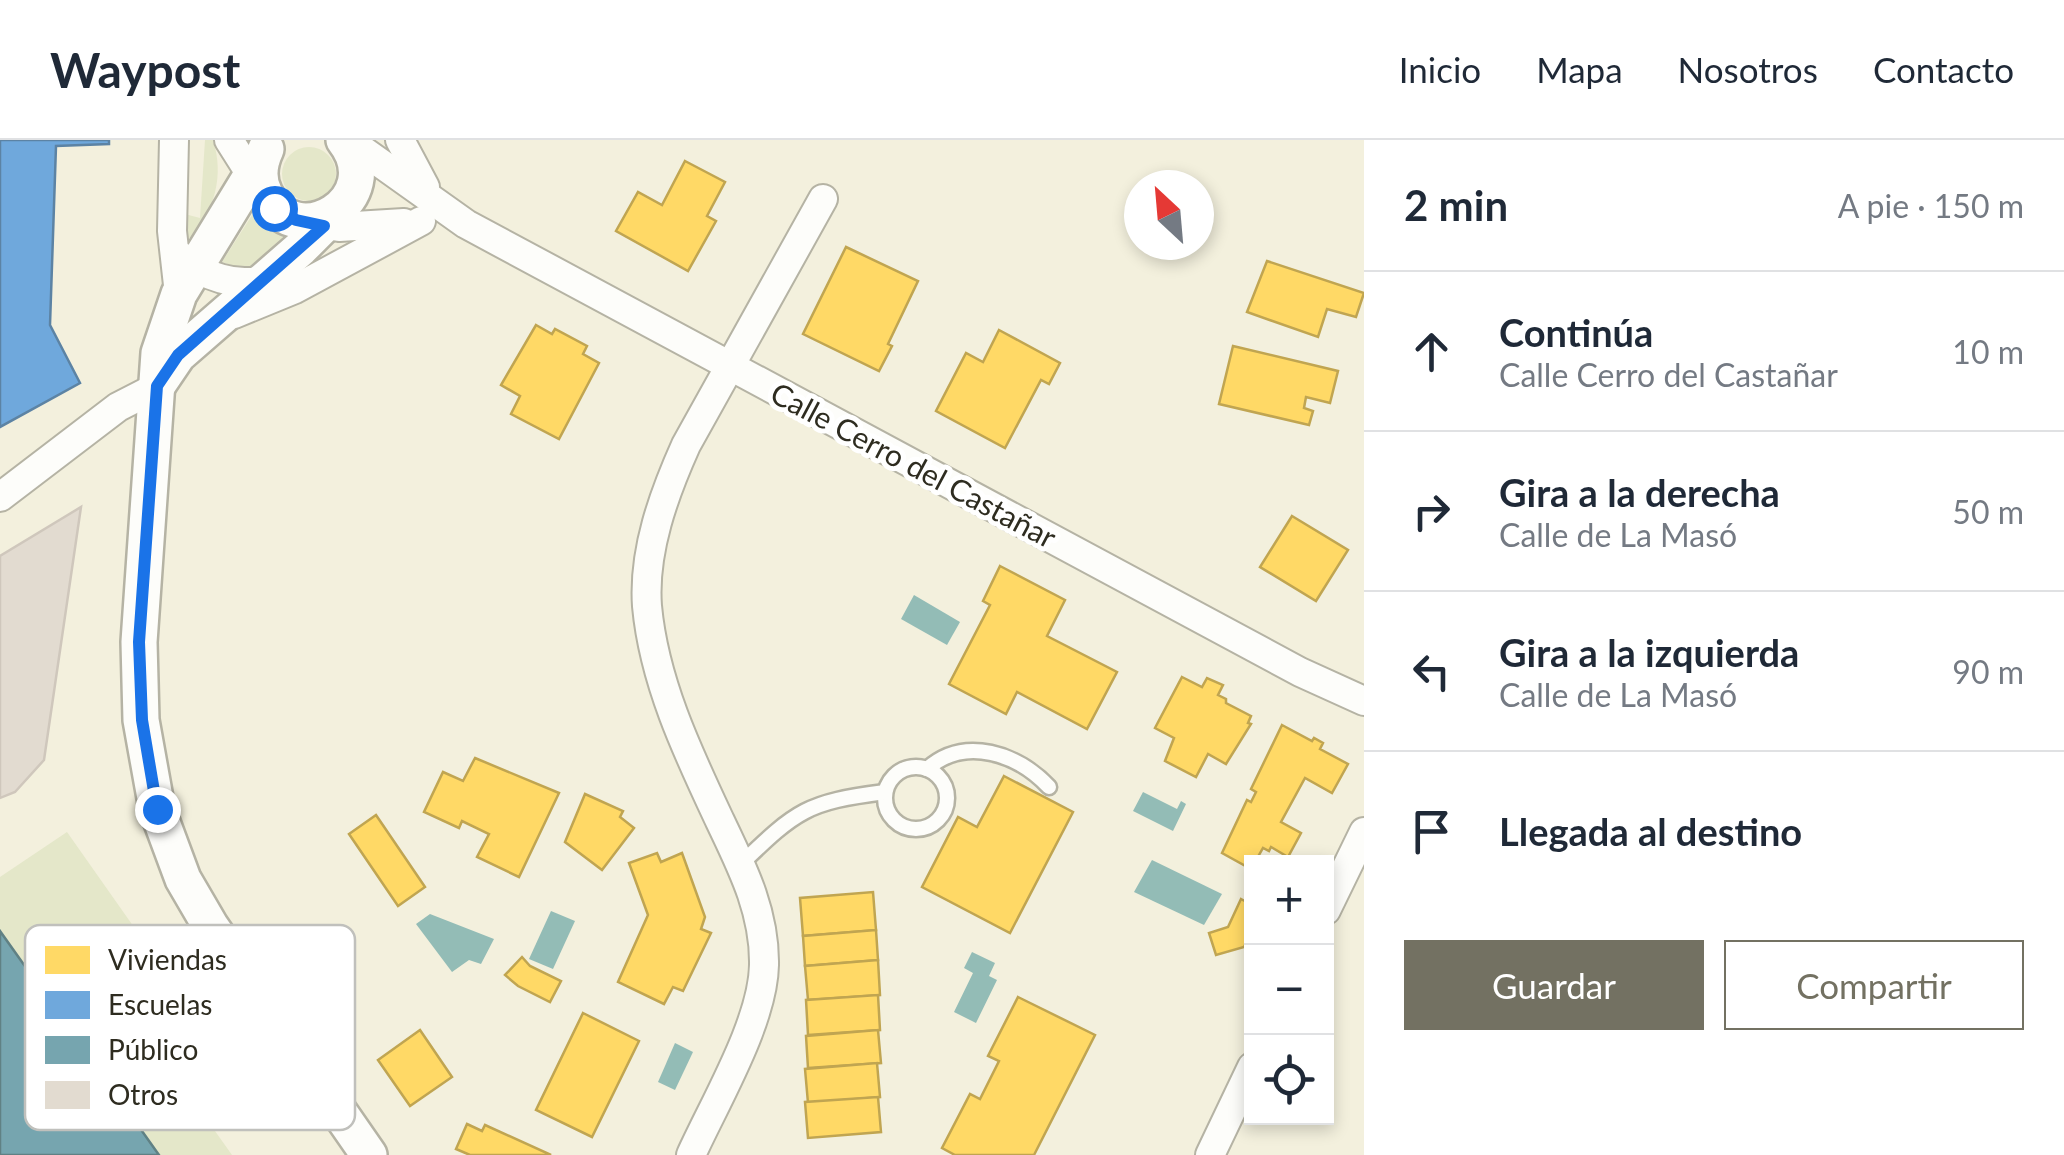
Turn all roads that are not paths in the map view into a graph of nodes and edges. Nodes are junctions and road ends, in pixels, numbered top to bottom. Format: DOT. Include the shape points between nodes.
graph roads {
  1 [pos="174,140"];
  2 [pos="229,140"];
  3 [pos="367,143"];
  4 [pos="262,167"];
  5 [pos="822,198"];
  6 [pos="328,211"];
  7 [pos="429,213"];
  8 [pos="182,268"];
  9 [pos="265,279"];
  10 [pos="218,320"];
  11 [pos="728,368"];
  12 [pos="157,386"];
  13 [pos="0,497"];
  14 [pos="1364,701"];
  15 [pos="927,769"];
  16 [pos="1049,787"];
  17 [pos="885,792"];
  18 [pos="1364,832"];
  19 [pos="740,864"];
  20 [pos="1334,894"];
  21 [pos="210,925"];
  22 [pos="1244,1084"];
  23 [pos="351,1130"];
  24 [pos="368,1155"];
  25 [pos="691,1155"];
  26 [pos="1210,1155"];
  1 -- 8 [label="street"];
  2 -- 4 [label="street"];
  3 -- 6 [label="street"];
  3 -- 7 [label="street, Calle Cerro del Castañar"];
  4 -- 6 [label="street" via="274,208"];
  4 -- 8 [label="street"];
  5 -- 11 [label="street"];
  6 -- 7 [label="street"];
  6 -- 9 [label="street"];
  7 -- 10 [label="street" via="295,289"];
  7 -- 11 [label="street, Calle Cerro del Castañar" via="466,224"];
  8 -- 9 [label="street" via="230,281"];
  8 -- 12 [label="street"];
  9 -- 10 [label="street"];
  10 -- 12 [label="street" via="178,355"];
  11 -- 14 [label="street, Calle Cerro del Castañar"];
  11 -- 19 [label="street" via="668,484 651,547 647,604 670,708"];
  12 -- 13 [label="street" via="118,407"];
  12 -- 21 [label="street" via="139,642 142,720 157,809 183,879"];
  15 -- 16 [label="lane" via="939,758 997,753 1030,766"];
  15 -- 17 [label="lane" via="896,774"];
  15 -- 17 [label="lane" via="947,793 944,812 930,826 910,829 893,820"];
  17 -- 19 [label="lane" via="813,804"];
  18 -- 20 [label="street"];
  19 -- 25 [label="street" via="761,921 762,991"];
  22 -- 26 [label="street"];
  23 -- 24 [label="street"];
}
